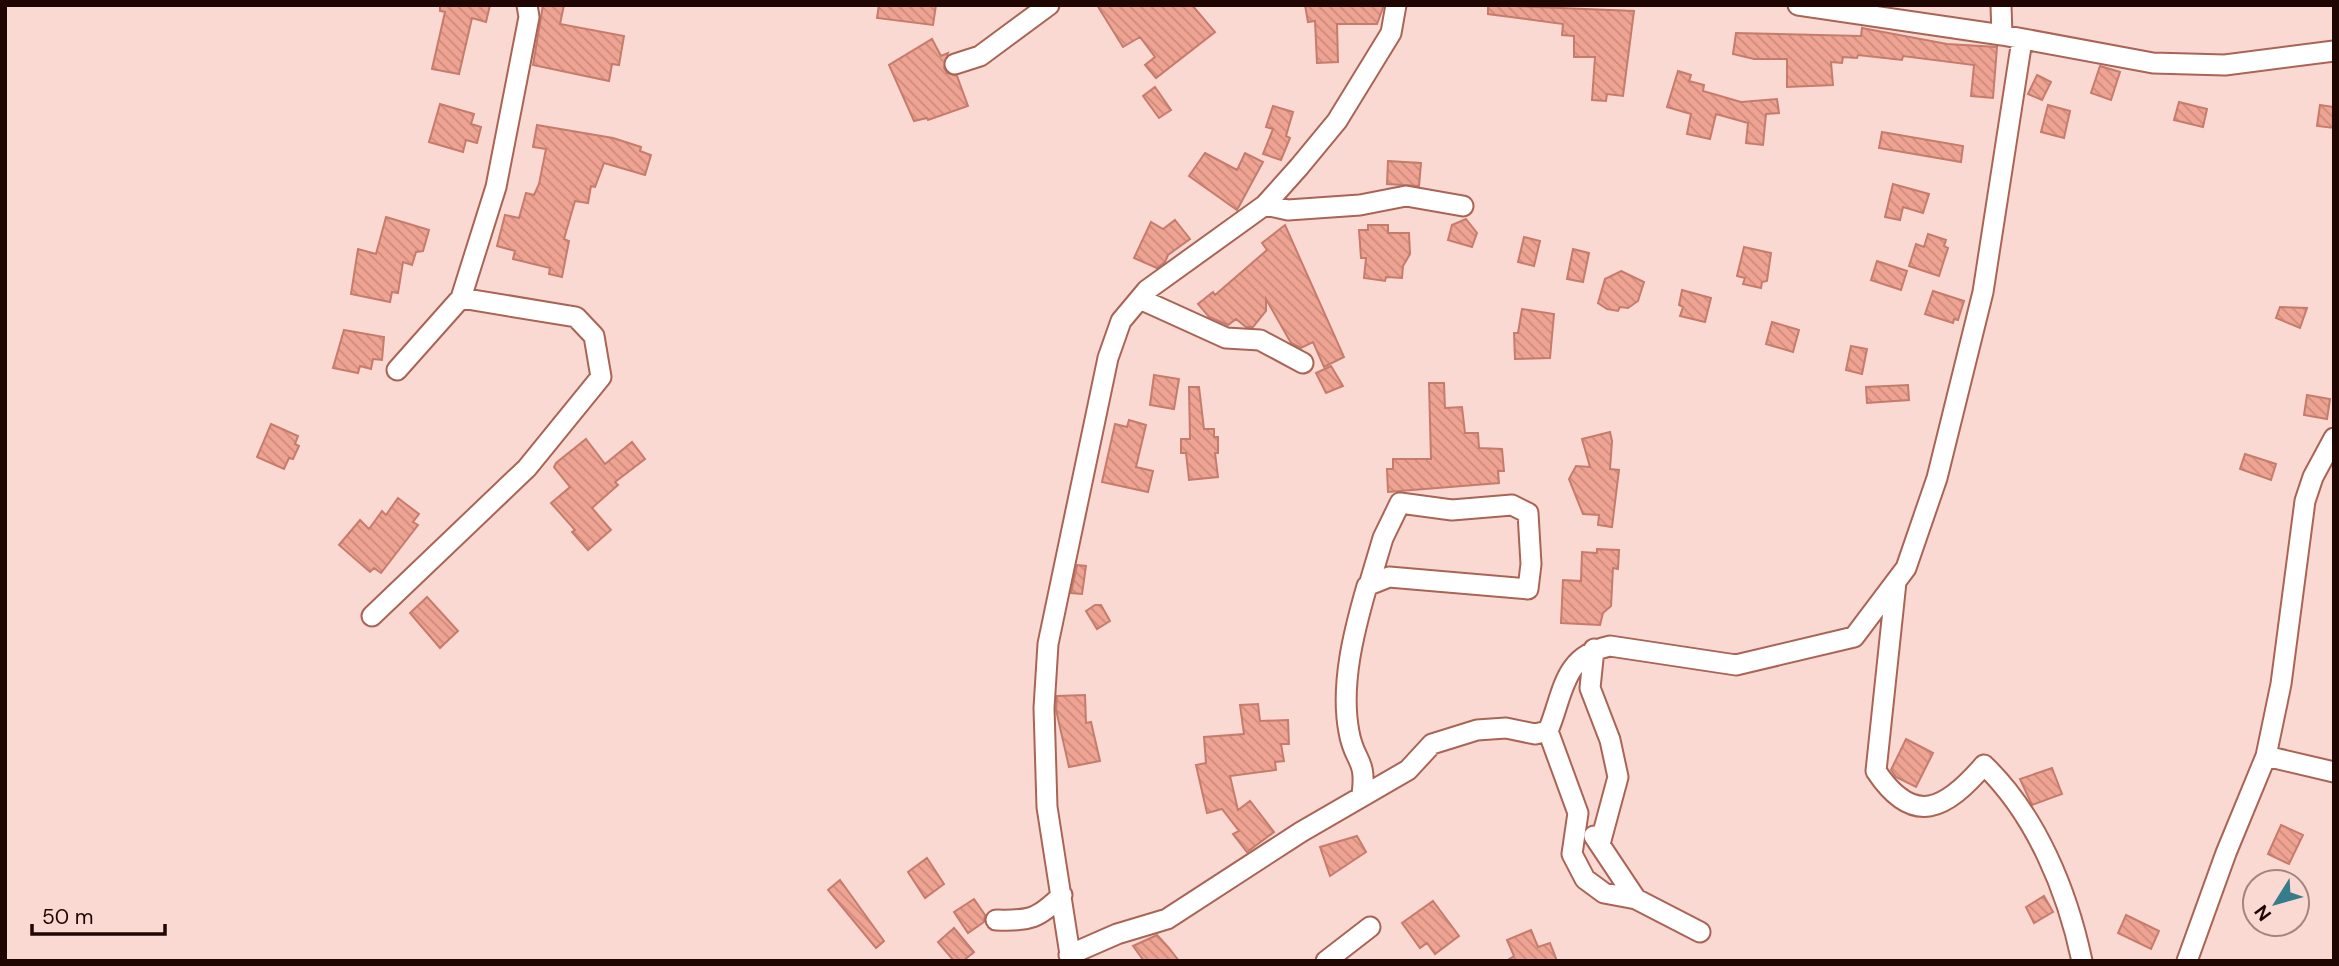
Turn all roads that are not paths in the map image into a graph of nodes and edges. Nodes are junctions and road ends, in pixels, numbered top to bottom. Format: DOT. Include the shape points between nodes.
graph roads {
  1 [pos="527,5"];
  2 [pos="1049,5"];
  3 [pos="1396,5"];
  4 [pos="1798,5"];
  5 [pos="2001,5"];
  6 [pos="2002,35"];
  7 [pos="2022,40"];
  8 [pos="2334,51"];
  9 [pos="955,64"];
  10 [pos="1265,205"];
  11 [pos="1463,206"];
  12 [pos="461,298"];
  13 [pos="1140,299"];
  14 [pos="1303,363"];
  15 [pos="397,370"];
  16 [pos="2334,438"];
  17 [pos="1896,580"];
  18 [pos="1369,586"];
  19 [pos="372,616"];
  20 [pos="1854,638"];
  21 [pos="1890,644"];
  22 [pos="1594,649"];
  23 [pos="1548,731"];
  24 [pos="2266,756"];
  25 [pos="2334,772"];
  26 [pos="1362,794"];
  27 [pos="1578,813"];
  28 [pos="1600,844"];
  29 [pos="1062,895"];
  30 [pos="1636,899"];
  31 [pos="996,920"];
  32 [pos="1370,927"];
  33 [pos="1700,932"];
  34 [pos="1070,958"];
  35 [pos="1326,961"];
  36 [pos="2082,961"];
  37 [pos="2187,961"];
  1 -- 12 [label="street" via="529,17 496,187"];
  2 -- 9 [label="street" via="980,56"];
  3 -- 10 [label="street" via="1391,33 1337,121"];
  4 -- 6 [label="street"];
  5 -- 6 [label="street"];
  6 -- 7 [label="street"];
  7 -- 8 [label="street" via="2153,63 2225,65"];
  7 -- 17 [label="street" via="1980,304 1937,478 1906,568"];
  10 -- 11 [label="street" via="1288,211 1406,196"];
  10 -- 13 [label="street" via="1186,259"];
  12 -- 15 [label="street"];
  12 -- 19 [label="street" via="576,317 594,336 601,376 527,468"];
  13 -- 14 [label="street" via="1226,338 1260,340"];
  13 -- 29 [label="street" via="1121,321 1108,358 1048,644 1044,708 1047,807"];
  16 -- 24 [label="street" via="2305,501 2281,684"];
  17 -- 20 [label="street"];
  17 -- 21 [label="street"];
  18 -- 18 [label="street" via="1389,578 1528,589 1528,513 1512,505 1452,510 1400,503 1383,538"];
  18 -- 26 [label="street" via="1358,618 1346,693 1349,734 1365,771"];
  20 -- 21 [label="street"];
  20 -- 22 [label="street" via="1736,665 1611,646"];
  21 -- 36 [label="street" via="1876,771 1905,804 1924,807 1959,792 1984,765 2024,812 2045,854"];
  22 -- 23 [label="street" via="1564,680"];
  22 -- 28 [label="street" via="1590,688 1618,776"];
  23 -- 26 [label="street" via="1477,730 1432,744 1408,770"];
  23 -- 27 [label="street"];
  24 -- 25 [label="street"];
  24 -- 37 [label="street"];
  26 -- 34 [label="street" via="1167,919 1117,933"];
  27 -- 28 [label="street"];
  27 -- 30 [label="street" via="1573,854 1585,879 1604,893"];
  28 -- 30 [label="street"];
  29 -- 31 [label="street" via="1027,921"];
  29 -- 34 [label="street"];
  30 -- 33 [label="street"];
  32 -- 35 [label="street"];
}
